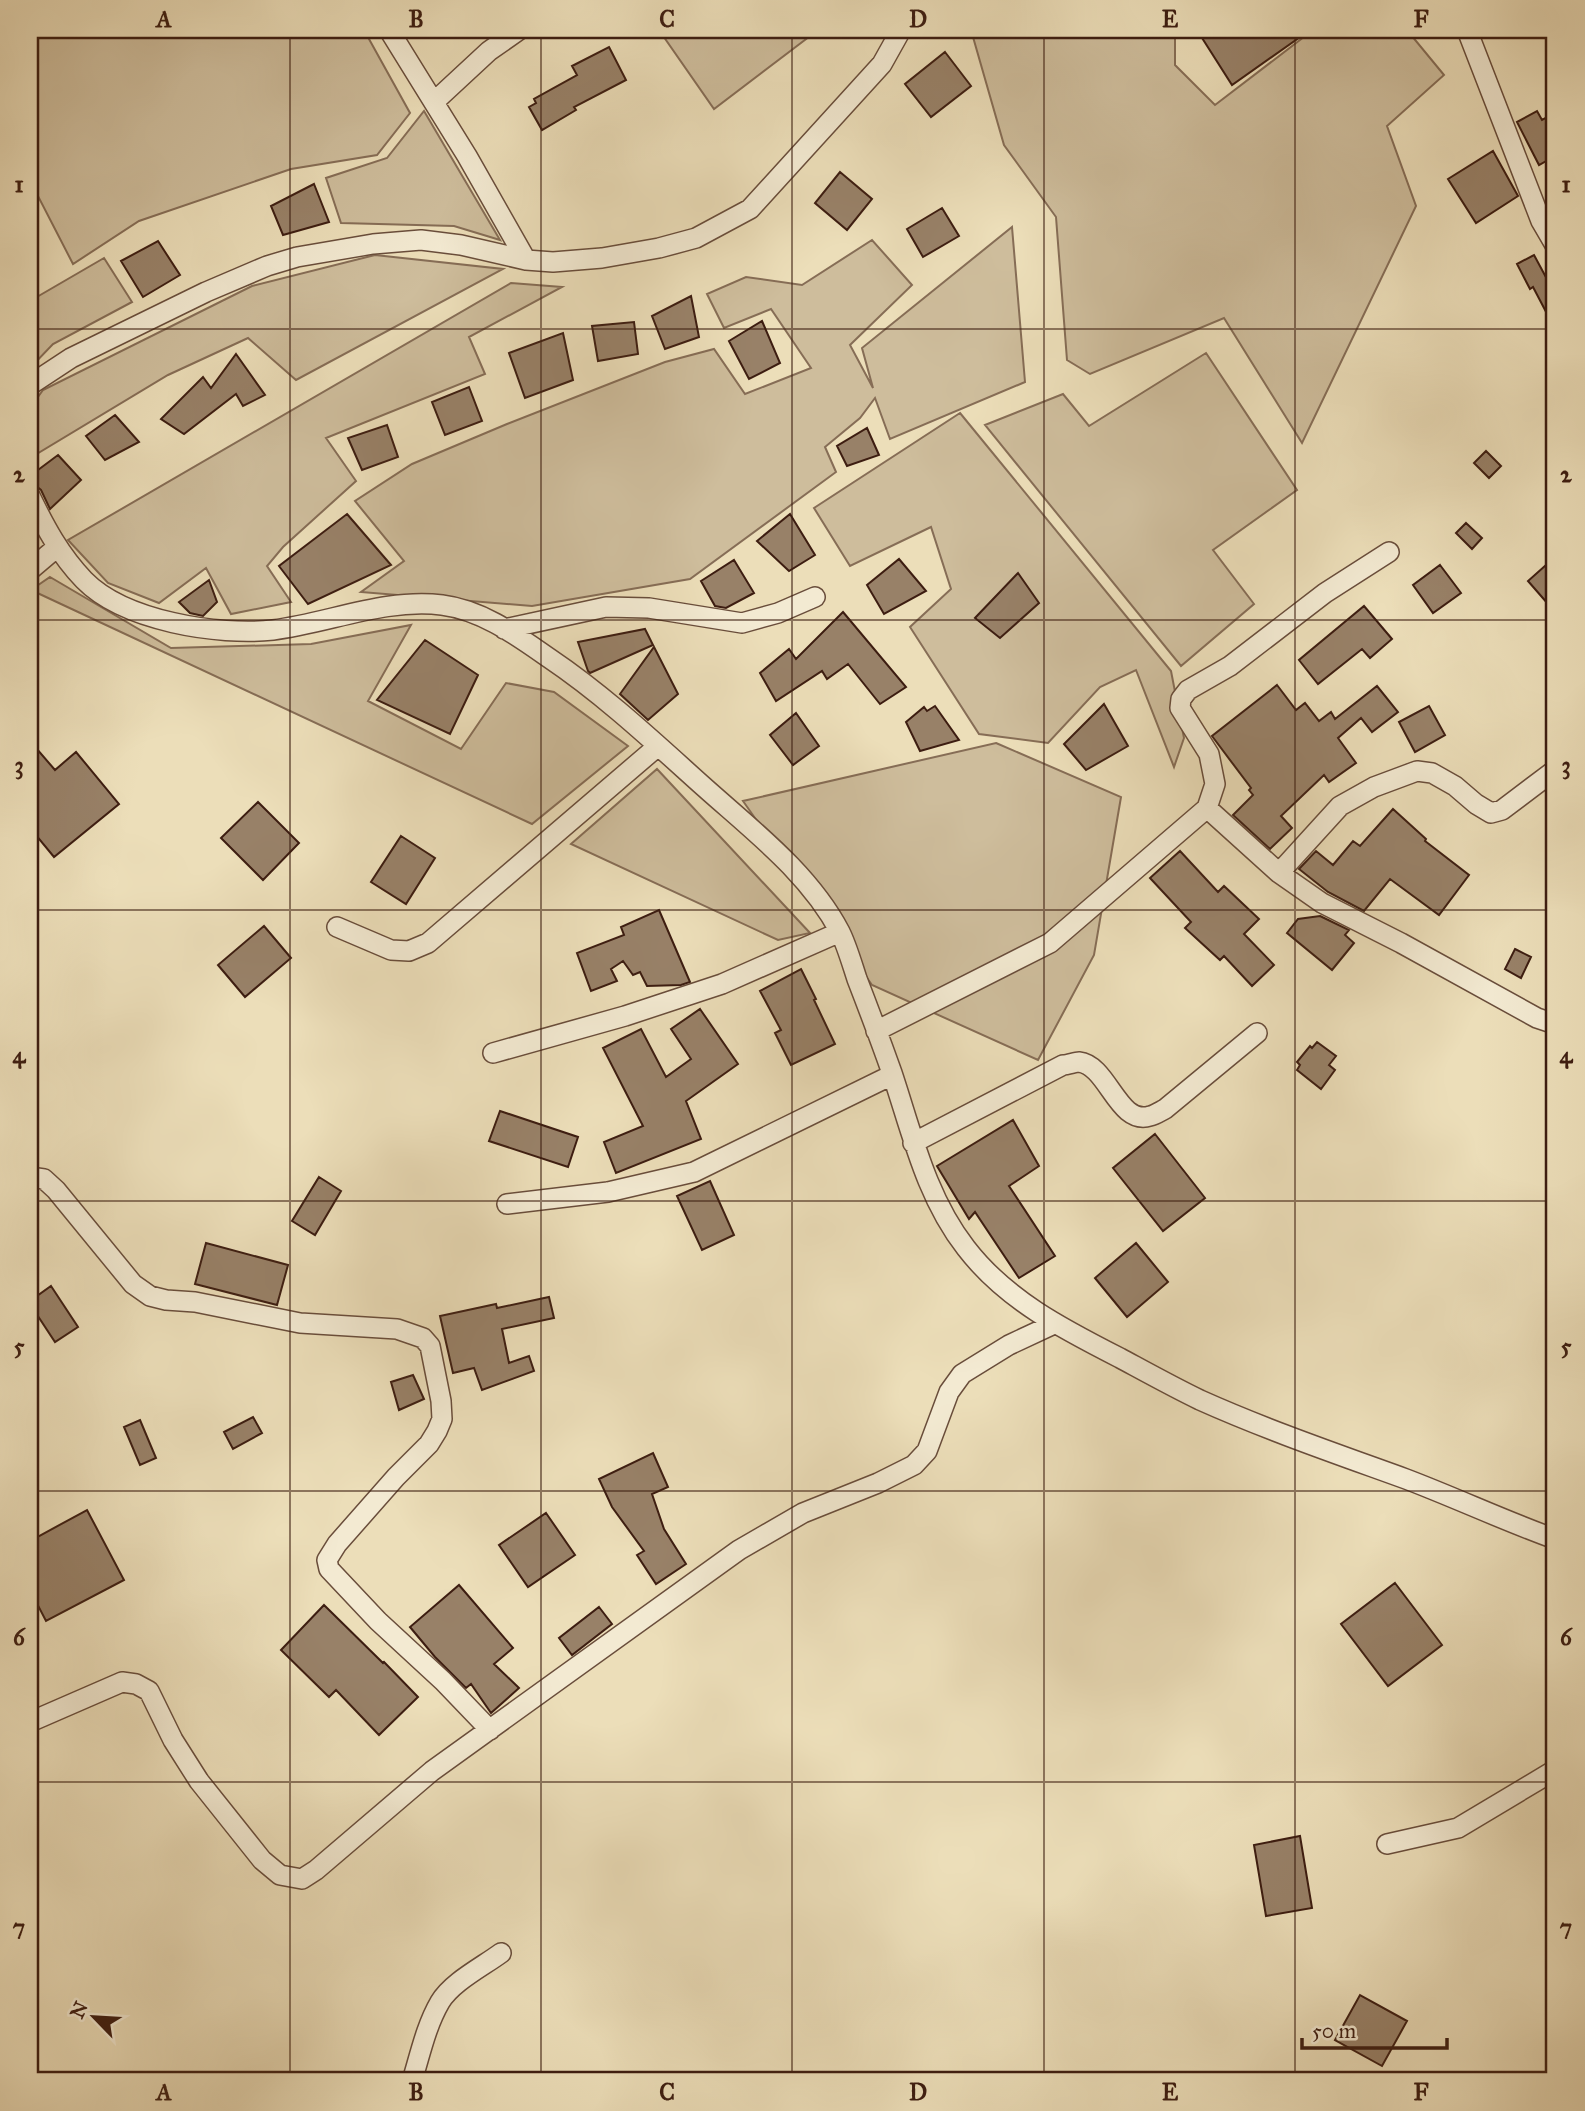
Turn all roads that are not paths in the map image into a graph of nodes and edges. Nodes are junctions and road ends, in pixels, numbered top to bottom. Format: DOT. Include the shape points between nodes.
graph roads {
  1 [pos="389,30"];
  2 [pos="519,30"];
  3 [pos="901,30"];
  4 [pos="1467,30"];
  5 [pos="433,102"];
  6 [pos="1555,245"];
  7 [pos="526,260"];
  8 [pos="30,385"];
  9 [pos="30,496"];
  10 [pos="56,548"];
  11 [pos="1389,552"];
  12 [pos="30,570"];
  13 [pos="815,597"];
  14 [pos="503,629"];
  15 [pos="658,746"];
  16 [pos="1555,771"];
  17 [pos="1207,808"];
  18 [pos="1279,873"];
  19 [pos="337,927"];
  20 [pos="840,932"];
  21 [pos="1555,1024"];
  22 [pos="876,1031"];
  23 [pos="1257,1033"];
  24 [pos="493,1053"];
  25 [pos="892,1074"];
  26 [pos="913,1143"];
  27 [pos="30,1177"];
  28 [pos="507,1204"];
  29 [pos="1054,1324"];
  30 [pos="1555,1539"];
  31 [pos="30,1722"];
  32 [pos="491,1730"];
  33 [pos="1555,1770"];
  34 [pos="1387,1844"];
  35 [pos="501,1953"];
  36 [pos="412,2081"];
  1 -- 5 [label="street"];
  2 -- 5 [label="street"];
  3 -- 7 [label="street" via="882,64 750,209 696,238 659,248 602,258"];
  4 -- 6 [label="street" via="1541,221"];
  5 -- 7 [label="street"];
  7 -- 8 [label="street" via="461,244 421,240 297,257 206,292 71,358"];
  9 -- 10 [label="street"];
  10 -- 12 [label="street"];
  10 -- 14 [label="street" via="107,598 179,625 271,630 399,605 439,605 472,612"];
  11 -- 17 [label="street" via="1181,699 1180,708 1209,754 1214,784"];
  13 -- 14 [label="street" via="742,623 649,608 606,607"];
  14 -- 15 [label="street" via="572,676"];
  15 -- 19 [label="street" via="428,943 409,951 391,950"];
  15 -- 20 [label="street" via="781,856"];
  16 -- 18 [label="street" via="1502,810 1491,813 1455,786 1432,773 1417,771 1340,806"];
  17 -- 18 [label="street"];
  17 -- 22 [label="street" via="1050,943"];
  18 -- 21 [label="street" via="1322,903"];
  20 -- 22 [label="street"];
  20 -- 24 [label="street" via="722,985"];
  22 -- 25 [label="street"];
  23 -- 26 [label="street" via="1166,1109 1149,1117 1134,1115 1095,1070 1080,1062 1063,1065"];
  25 -- 26 [label="street"];
  25 -- 28 [label="street" via="694,1172 608,1192"];
  26 -- 29 [label="street" via="938,1203 966,1249 1009,1292"];
  27 -- 32 [label="street" via="44,1179 56,1190 133,1284 150,1296 300,1323 397,1329 423,1338 430,1346 441,1401 437,1431 327,1560 329,1569 361,1604"];
  29 -- 30 [label="street" via="1251,1422"];
  29 -- 32 [label="street" via="962,1374 927,1451 914,1465 803,1513 739,1550"];
  31 -- 32 [label="street" via="122,1682 149,1691 199,1781 262,1860 280,1875 302,1879 432,1771"];
  33 -- 34 [label="street" via="1458,1828"];
  35 -- 36 [label="street" via="441,2000"];
}
